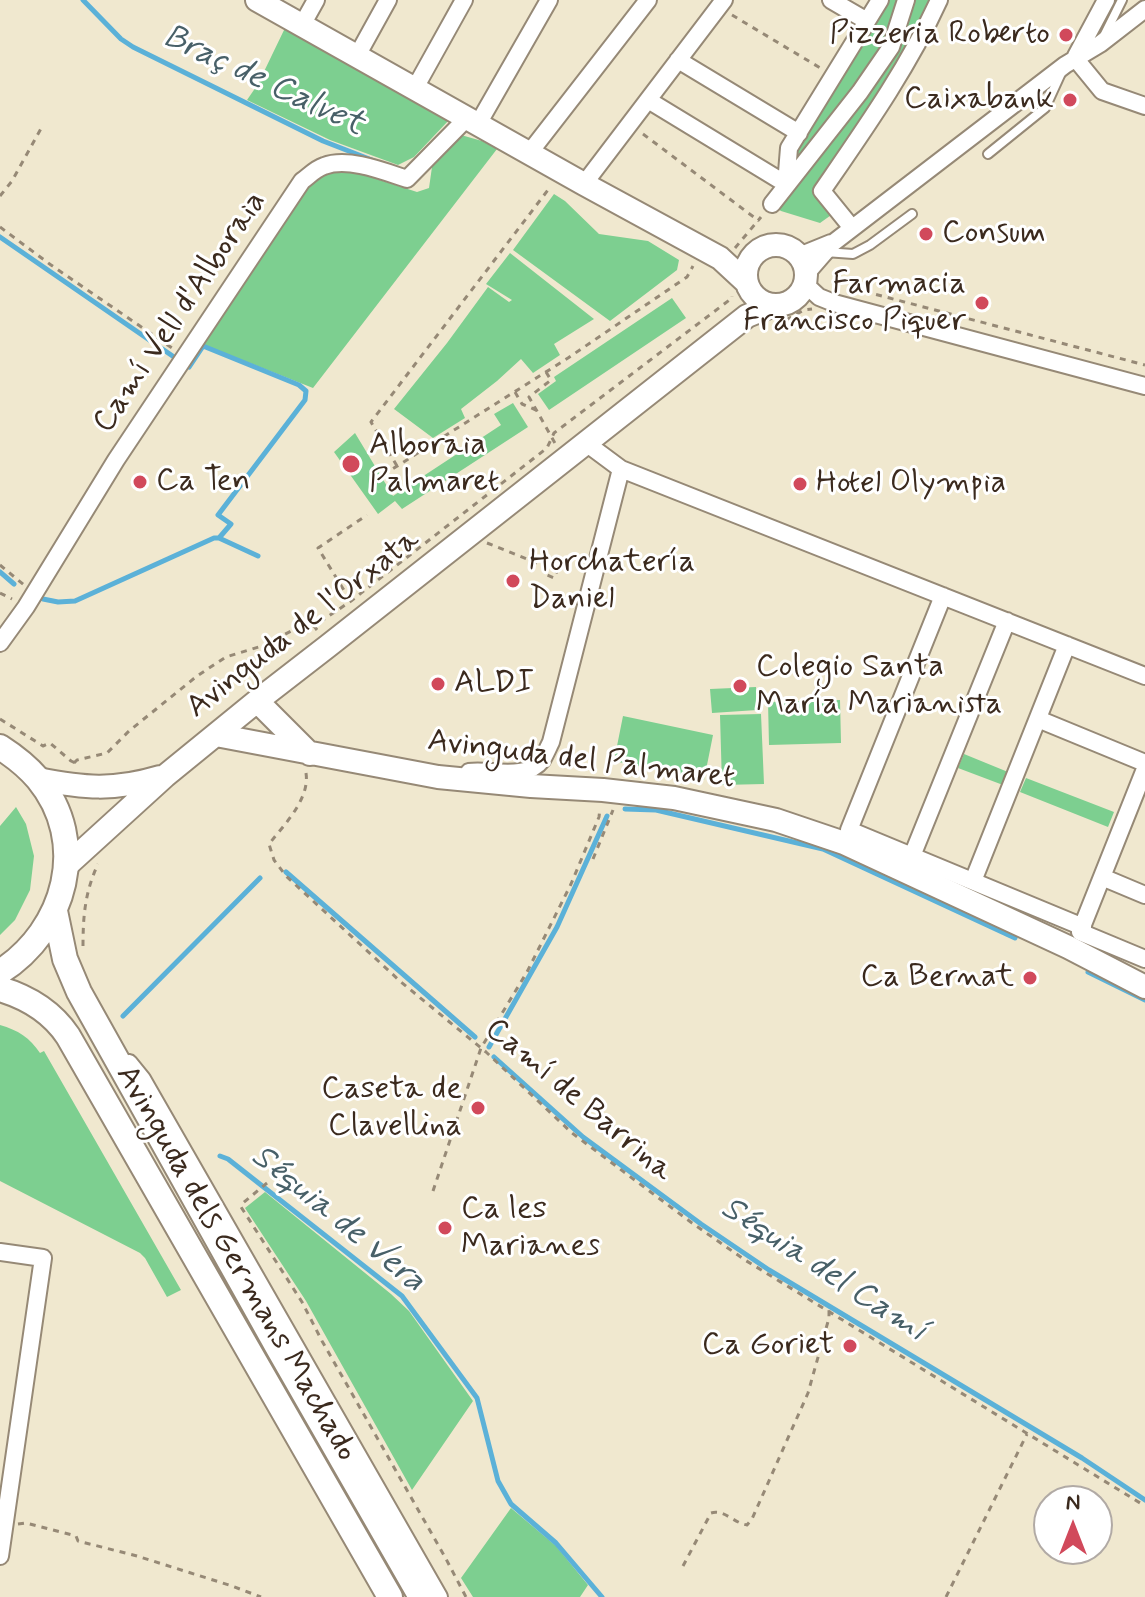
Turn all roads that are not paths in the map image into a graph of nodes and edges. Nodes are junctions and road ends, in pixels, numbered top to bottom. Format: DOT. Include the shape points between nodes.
graph roads {
  1 [pos="257,0"];
  2 [pos="316,0"];
  3 [pos="388,0"];
  4 [pos="464,0"];
  5 [pos="549,0"];
  6 [pos="648,0"];
  7 [pos="831,0"];
  8 [pos="880,0"];
  9 [pos="906,0"];
  10 [pos="939,0"];
  11 [pos="1122,0"];
  12 [pos="1108,2"];
  13 [pos="721,3"];
  14 [pos="1145,9"];
  15 [pos="867,21"];
  16 [pos="302,25"];
  17 [pos="1100,44"];
  18 [pos="357,56"];
  19 [pos="678,60"];
  20 [pos="1070,61"];
  21 [pos="415,88"];
  22 [pos="648,100"];
  23 [pos="1145,106"];
  24 [pos="473,121"];
  25 [pos="799,133"];
  26 [pos="530,152"];
  27 [pos="988,154"];
  28 [pos="584,184"];
  29 [pos="786,186"];
  30 [pos="772,204"];
  31 [pos="912,214"];
  32 [pos="852,228"];
  33 [pos="829,248"];
  34 [pos="716,252"];
  35 [pos="754,253"];
  36 [pos="803,271"];
  37 [pos="743,288"];
  38 [pos="775,313"];
  39 [pos="747,316"];
  40 [pos="1145,386"];
  41 [pos="586,443"];
  42 [pos="621,469"];
  43 [pos="943,596"];
  44 [pos="1007,621"];
  45 [pos="0,643"];
  46 [pos="1067,645"];
  47 [pos="1145,676"];
  48 [pos="257,701"];
  49 [pos="1038,719"];
  50 [pos="216,735"];
  51 [pos="0,747"];
  52 [pos="310,754"];
  53 [pos="1145,766"];
  54 [pos="165,776"];
  55 [pos="438,777"];
  56 [pos="38,779"];
  57 [pos="912,856"];
  58 [pos="65,867"];
  59 [pos="1102,877"];
  60 [pos="973,881"];
  61 [pos="1145,895"];
  62 [pos="55,911"];
  63 [pos="1082,929"];
  64 [pos="1145,959"];
  65 [pos="0,972"];
  66 [pos="1145,987"];
  67 [pos="0,989"];
  68 [pos="96,1021"];
  69 [pos="0,1252"];
  70 [pos="2,1526"];
  71 [pos="0,1556"];
  72 [pos="390,1597"];
  73 [pos="421,1597"];
  74 [pos="439,1597"];
  1 -- 16 [label="main road"];
  2 -- 16 [label="street"];
  3 -- 18 [label="street"];
  4 -- 21 [label="street"];
  5 -- 24 [label="street"];
  6 -- 26 [label="street"];
  7 -- 15 [label="street"];
  8 -- 15 [label="street"];
  9 -- 29 [label="street" via="891,47"];
  10 -- 32 [label="street" via="911,54 822,191"];
  11 -- 17 [label="lane"];
  12 -- 20 [label="street"];
  13 -- 19 [label="street"];
  14 -- 17 [label="street"];
  15 -- 25 [label="street"];
  16 -- 18 [label="main road"];
  17 -- 20 [label="street"];
  18 -- 21 [label="main road"];
  19 -- 22 [label="street"];
  19 -- 25 [label="street"];
  20 -- 23 [label="street" via="1102,91"];
  20 -- 27 [label="lane" via="1045,108"];
  20 -- 32 [label="street"];
  21 -- 24 [label="main road"];
  22 -- 28 [label="street"];
  22 -- 29 [label="street"];
  24 -- 26 [label="main road"];
  24 -- 45 [label="street, Camí Vell d'Alboraia" via="407,179 342,164 326,165 302,181"];
  25 -- 29 [label="street" via="789,148"];
  26 -- 28 [label="main road"];
  28 -- 34 [label="main road"];
  29 -- 30 [label="street"];
  31 -- 33 [label="lane" via="853,254"];
  32 -- 33 [label="street"];
  33 -- 36 [label="street"];
  34 -- 35 [label="main road"];
  34 -- 37 [label="main road"];
  35 -- 36 [label="main road" via="782,245 792,249"];
  35 -- 37 [label="main road"];
  36 -- 38 [label="main road" via="800,292"];
  36 -- 40 [label="street" via="819,297 834,303"];
  37 -- 38 [label="main road"];
  37 -- 39 [label="main road"];
  38 -- 39 [label="main road, Avinguda de l'Orxata"];
  39 -- 41 [label="main road, Avinguda de l'Orxata"];
  41 -- 42 [label="street"];
  41 -- 48 [label="main road, Avinguda de l'Orxata"];
  42 -- 43 [label="street"];
  42 -- 55 [label="street" via="551,742 540,762 519,773 480,770"];
  43 -- 44 [label="street"];
  43 -- 57 [label="street" via="849,830"];
  44 -- 46 [label="street"];
  44 -- 57 [label="street"];
  46 -- 47 [label="street"];
  46 -- 49 [label="street"];
  48 -- 50 [label="main road, Avinguda de l'Orxata"];
  48 -- 52 [label="main road"];
  49 -- 53 [label="street"];
  49 -- 60 [label="street"];
  50 -- 52 [label="main road, Avinguda del Palmaret"];
  50 -- 54 [label="main road, Avinguda de l'Orxata"];
  51 -- 56 [label="main road"];
  52 -- 55 [label="main road, Avinguda del Palmaret"];
  53 -- 59 [label="street"];
  54 -- 56 [label="main road, Avinguda de l'Orxata" via="102,788"];
  54 -- 58 [label="main road, Avinguda de l'Orxata"];
  55 -- 66 [label="main road, Avinguda del Palmaret" via="674,798 776,820 844,843"];
  56 -- 58 [label="main road" via="59,820"];
  57 -- 60 [label="street"];
  58 -- 62 [label="main road"];
  59 -- 61 [label="street"];
  59 -- 63 [label="street"];
  60 -- 63 [label="street"];
  62 -- 65 [label="main road" via="31,948"];
  62 -- 68 [label="main road, Avinguda dels Germans Machado" via="65,959"];
  63 -- 64 [label="street"];
  67 -- 72 [label="main road, Avinguda dels Germans Machado" via="22,995 68,1036"];
  68 -- 73 [label="main road, Avinguda dels Germans Machado"];
  68 -- 74 [label="street, Avinguda dels Germans Machado" via="142,1079"];
  69 -- 70 [label="street" via="43,1258"];
  70 -- 71 [label="street"];
}
